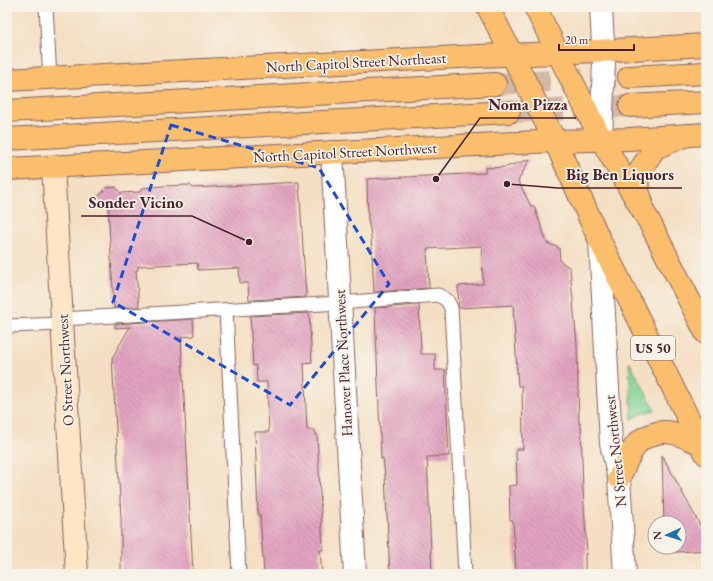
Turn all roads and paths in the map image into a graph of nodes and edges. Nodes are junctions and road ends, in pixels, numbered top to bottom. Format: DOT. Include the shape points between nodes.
graph roads {
  1 [pos="46,7"];
  2 [pos="488,7"];
  3 [pos="535,7"];
  4 [pos="601,7"];
  5 [pos="706,45"];
  6 [pos="604,51"];
  7 [pos="558,53"];
  8 [pos="513,55"];
  9 [pos="706,73"];
  10 [pos="629,77"];
  11 [pos="50,79"];
  12 [pos="7,80"];
  13 [pos="495,84"];
  14 [pos="706,102"];
  15 [pos="630,106"];
  16 [pos="7,111"];
  17 [pos="509,112"];
  18 [pos="697,135"];
  19 [pos="7,138"];
  20 [pos="601,139"];
  21 [pos="555,141"];
  22 [pos="332,152"];
  23 [pos="54,167"];
  24 [pos="7,169"];
  25 [pos="650,223"];
  26 [pos="600,241"];
  27 [pos="340,303"];
  28 [pos="226,310"];
  29 [pos="62,322"];
  30 [pos="7,326"];
  31 [pos="706,333"];
  32 [pos="703,449"];
  33 [pos="620,478"];
  34 [pos="77,574"];
  35 [pos="239,574"];
  36 [pos="355,574"];
  37 [pos="464,574"];
  38 [pos="625,574"];
  1 -- 11 [label="lane"];
  2 -- 8 [label="main road, US 50"];
  3 -- 7 [label="main road"];
  4 -- 6 [label="street"];
  5 -- 6 [label="main road, North Capitol Street Northeast"];
  6 -- 7 [label="main road, North Capitol Street Northeast"];
  6 -- 20 [label="street"];
  7 -- 8 [label="main road, North Capitol Street Northeast"];
  7 -- 20 [label="main road"];
  8 -- 11 [label="main road, North Capitol Street Northeast"];
  8 -- 21 [label="main road, US 50"];
  9 -- 10 [label="main road"];
  11 -- 12 [label="main road, North Capitol Street Northeast"];
  13 -- 16 [label="main road, North Capitol Street Northeast"];
  14 -- 15 [label="main road"];
  17 -- 19 [label="main road, North Capitol Street Northwest"];
  18 -- 20 [label="main road, North Capitol Street Northwest"];
  18 -- 25 [label="main road" via="655,148 637,176 638,191"];
  20 -- 21 [label="main road, North Capitol Street Northwest"];
  20 -- 25 [label="main road"];
  21 -- 22 [label="main road, North Capitol Street Northwest"];
  21 -- 26 [label="main road, US 50"];
  22 -- 23 [label="main road, North Capitol Street Northwest"];
  22 -- 27 [label="street, Hanover Place Northwest"];
  23 -- 24 [label="main road, North Capitol Street Northwest"];
  23 -- 29 [label="street, O Street Northwest"];
  25 -- 31 [label="main road"];
  26 -- 32 [label="main road, US 50"];
  26 -- 33 [label="street, N Street Northwest" via="611,443"];
  27 -- 28 [label="lane"];
  27 -- 36 [label="street, Hanover Place Northwest"];
  27 -- 37 [label="lane" via="438,295 447,300 451,308"];
  28 -- 29 [label="lane"];
  28 -- 35 [label="lane"];
  29 -- 30 [label="lane"];
  29 -- 34 [label="street, O Street Northwest"];
  32 -- 33 [label="main road" via="677,433 656,433 636,444"];
  33 -- 38 [label="street, N Street Northwest"];
}
